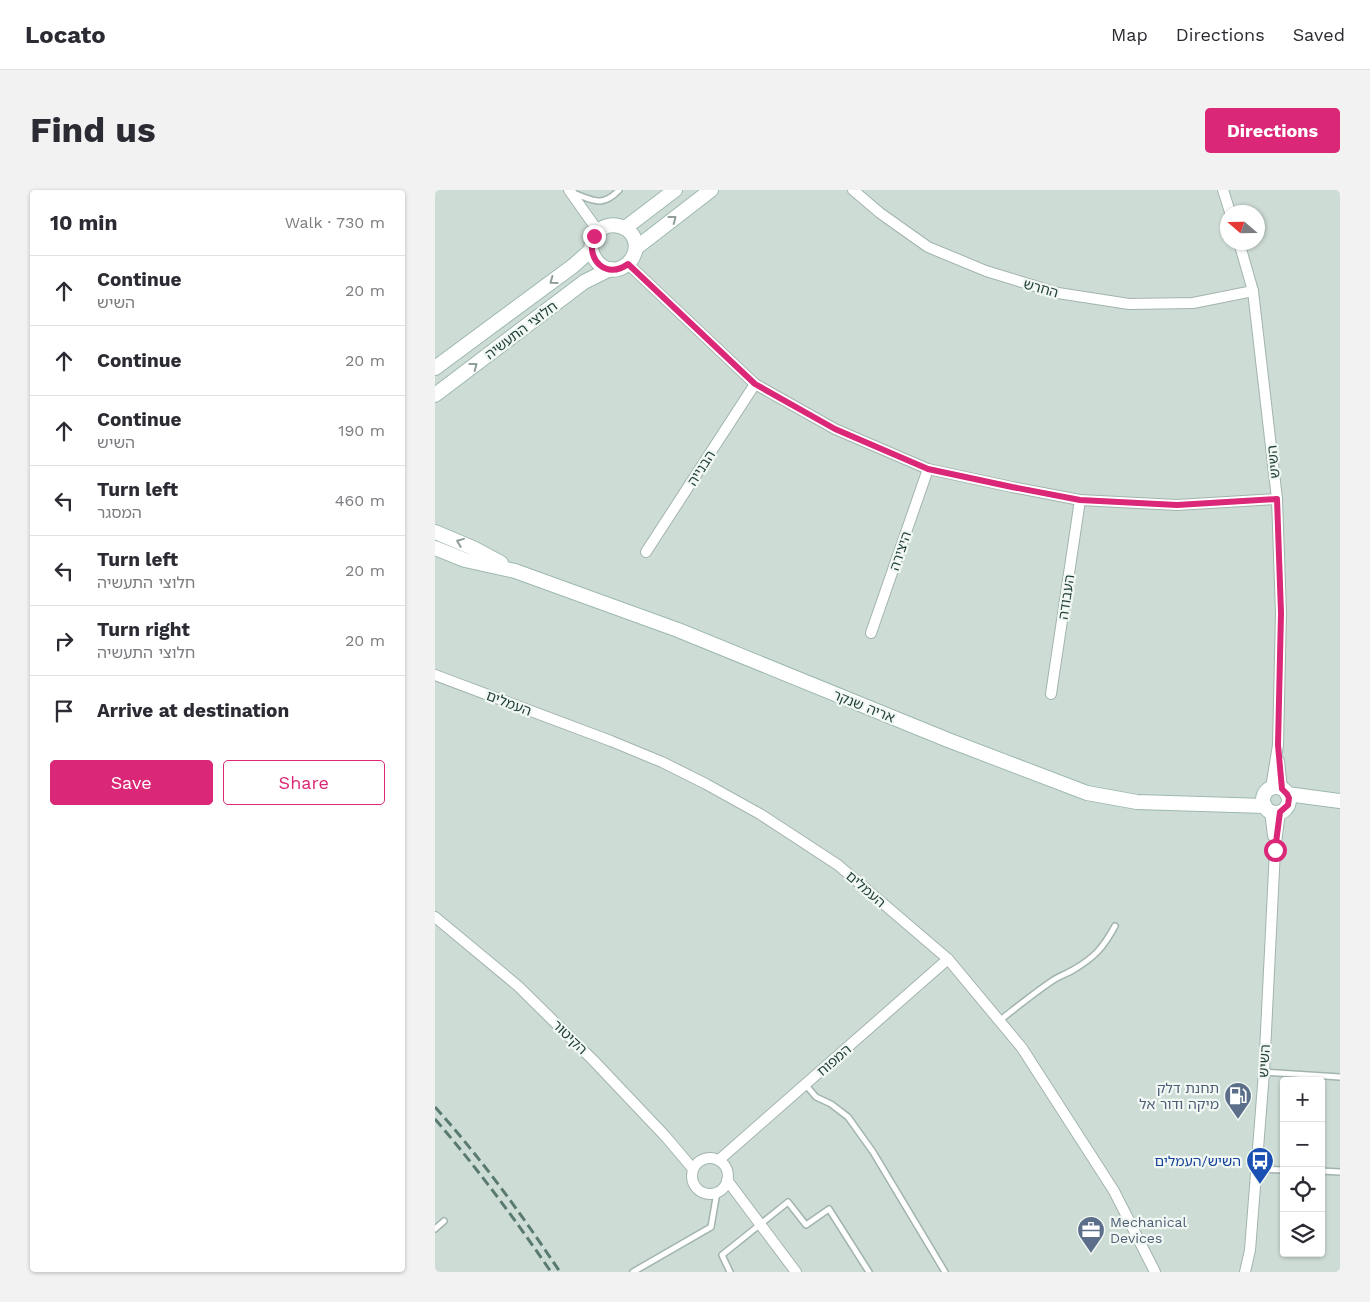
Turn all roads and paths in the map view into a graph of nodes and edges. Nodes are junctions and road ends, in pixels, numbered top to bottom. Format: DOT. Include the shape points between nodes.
graph roads {
  1 [pos="619,190"];
  2 [pos="675,190"];
  3 [pos="711,190"];
  4 [pos="853,190"];
  5 [pos="1223,190"];
  6 [pos="569,191"];
  7 [pos="1228,205"];
  8 [pos="625,228"];
  9 [pos="598,231"];
  10 [pos="635,248"];
  11 [pos="591,250"];
  12 [pos="1241,250"];
  13 [pos="628,264"];
  14 [pos="610,269"];
  15 [pos="1253,291"];
  16 [pos="435,368"];
  17 [pos="755,384"];
  18 [pos="435,395"];
  19 [pos="928,469"];
  20 [pos="1277,499"];
  21 [pos="1080,500"];
  22 [pos="435,532"];
  23 [pos="435,548"];
  24 [pos="646,552"];
  25 [pos="515,571"];
  26 [pos="871,633"];
  27 [pos="435,675"];
  28 [pos="1051,694"];
  29 [pos="1276,800"];
  30 [pos="1340,801"];
  31 [pos="435,917"];
  32 [pos="1115,926"];
  33 [pos="948,959"];
  34 [pos="999,1020"];
  35 [pos="1264,1072"];
  36 [pos="1340,1077"];
  37 [pos="805,1084"];
  38 [pos="719,1160"];
  39 [pos="693,1169"];
  40 [pos="1255,1169"];
  41 [pos="1280,1170"];
  42 [pos="1325,1172"];
  43 [pos="1340,1172"];
  44 [pos="727,1180"];
  45 [pos="717,1192"];
  46 [pos="444,1221"];
  47 [pos="760,1223"];
  48 [pos="435,1230"];
  49 [pos="633,1272"];
  50 [pos="730,1272"];
  51 [pos="796,1272"];
  52 [pos="869,1272"];
  53 [pos="945,1272"];
  54 [pos="1155,1272"];
  55 [pos="1245,1272"];
  1 -- 6 [label="lane" via="603,202"];
  2 -- 8 [label="street"];
  10 -- 3 [label="street, one-way"];
  4 -- 15 [label="street, החרש" via="928,247 986,271 1057,293 1147,304 1193,303"];
  5 -- 7 [label="street"];
  6 -- 9 [label="street"];
  8 -- 9 [label="street" via="611,225"];
  8 -- 10 [label="street" via="634,240"];
  9 -- 11 [label="street, חלוצי התעשיה"];
  10 -- 13 [label="street"];
  11 -- 14 [label="street" via="597,263"];
  11 -- 16 [label="street, חלוצי התעשיה, one-way"];
  12 -- 15 [label="street, השיש"];
  13 -- 14 [label="street, חלוצי התעשיה"];
  13 -- 17 [label="street"];
  18 -- 14 [label="street, חלוצי התעשיה, one-way" via="584,282"];
  15 -- 20 [label="street, השיש"];
  17 -- 19 [label="street" via="835,429"];
  17 -- 24 [label="street, הבנייה"];
  19 -- 21 [label="street"];
  19 -- 26 [label="street, היצירה"];
  20 -- 21 [label="street" via="1177,505"];
  20 -- 29 [label="street, השיש" via="1281,613"];
  21 -- 28 [label="street, העבודה"];
  25 -- 22 [label="street, אריה שנקר, one-way"];
  23 -- 25 [label="street, אריה שנקר" via="465,560"];
  25 -- 29 [label="street, אריה שנקר" via="678,630 1087,793 1137,802 1222,805"];
  27 -- 33 [label="street, העמלים" via="611,740 706,784 760,814 838,865"];
  29 -- 30 [label="street, אריה שנקר"];
  29 -- 35 [label="street, השיש"];
  31 -- 39 [label="street, הקיטור" via="518,986 593,1060"];
  32 -- 34 [label="lane" via="1094,957 1055,979"];
  33 -- 34 [label="street, העמלים"];
  33 -- 37 [label="street, המפוח"];
  34 -- 54 [label="street, העמלים" via="1022,1048 1114,1191"];
  35 -- 36 [label="lane"];
  35 -- 40 [label="street, השיש"];
  37 -- 38 [label="street, המפוח"];
  37 -- 53 [label="lane" via="816,1097 848,1117 873,1152"];
  38 -- 39 [label="street" via="701,1160"];
  38 -- 44 [label="street" via="726,1169"];
  39 -- 45 [label="street" via="695,1186 699,1191"];
  40 -- 41 [label="lane"];
  40 -- 55 [label="street, השיש" via="1250,1250"];
  42 -- 43 [label="lane"];
  44 -- 45 [label="street"];
  44 -- 47 [label="street"];
  45 -- 49 [label="lane" via="711,1227"];
  46 -- 48 [label="lane"];
  47 -- 50 [label="lane" via="722,1255"];
  47 -- 51 [label="street"];
  47 -- 52 [label="lane" via="788,1202 806,1226 829,1209"];
}
